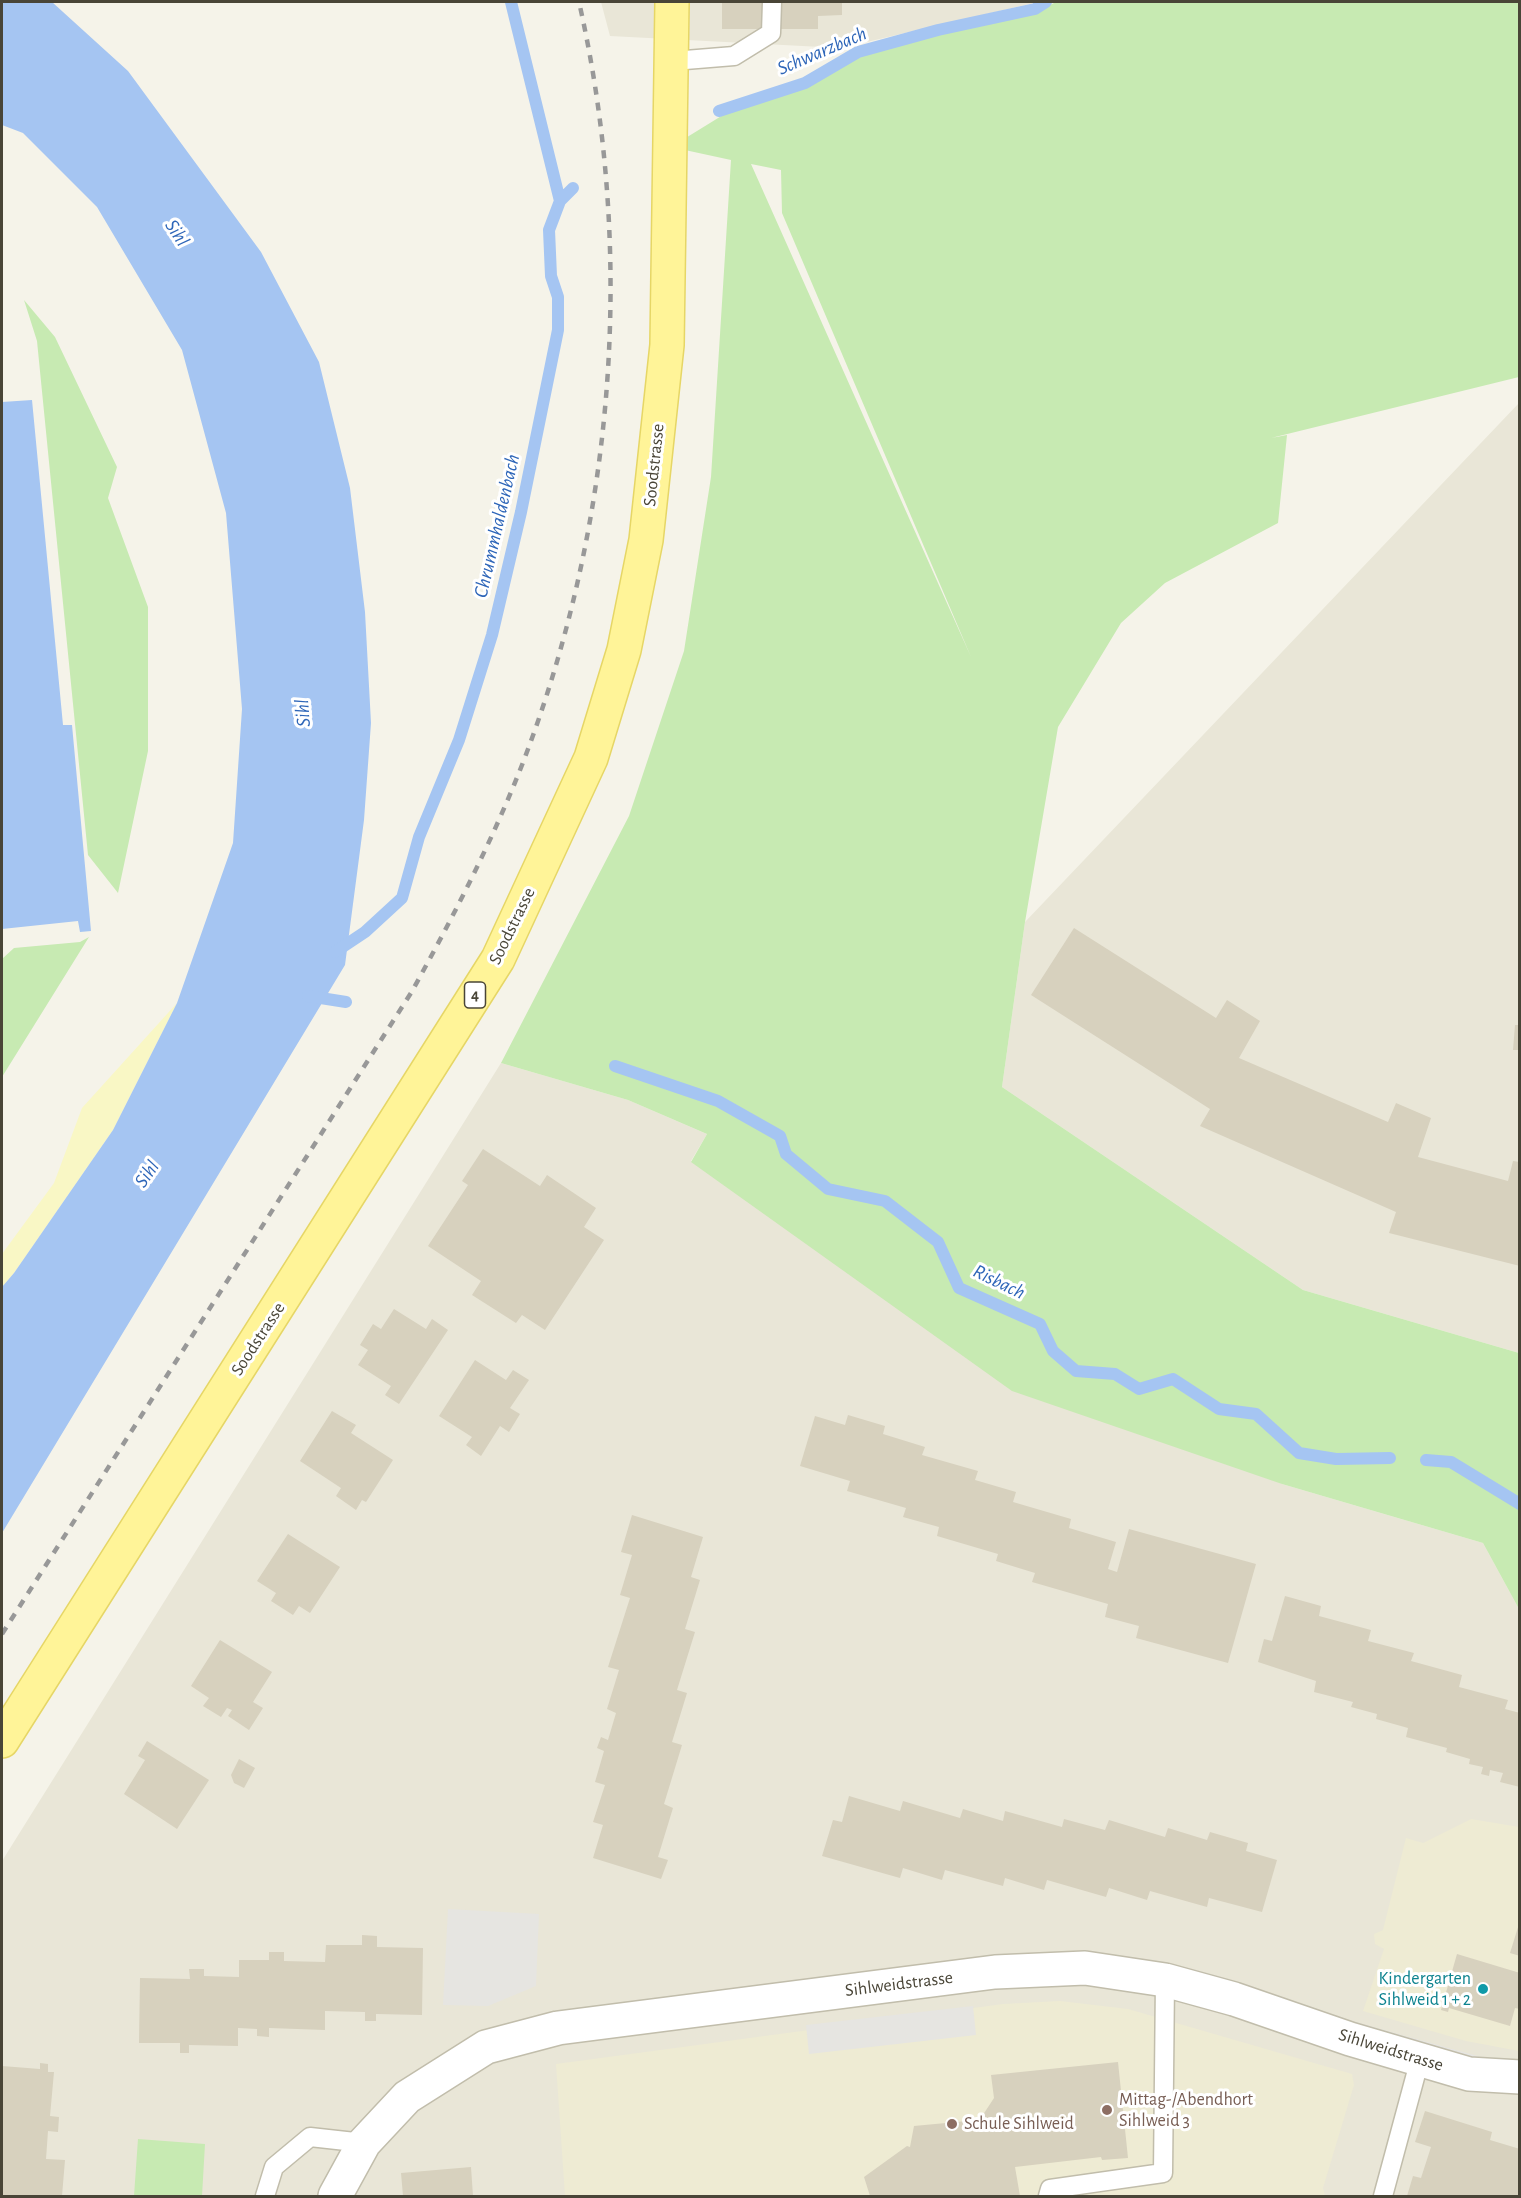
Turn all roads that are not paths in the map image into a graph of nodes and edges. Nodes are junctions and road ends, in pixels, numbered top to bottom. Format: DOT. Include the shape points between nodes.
graph roads {
  1 [pos="672,2"];
  2 [pos="772,2"];
  3 [pos="673,61"];
  4 [pos="2,1741"];
  5 [pos="1165,1980"];
  6 [pos="1420,2059"];
  7 [pos="1520,2077"];
  8 [pos="364,2143"];
  9 [pos="265,2196"];
  10 [pos="335,2196"];
  11 [pos="1048,2196"];
  12 [pos="1383,2196"];
  1 -- 3 [label="main road, 4"];
  2 -- 3 [label="lane" via="771,33 734,56"];
  3 -- 4 [label="main road, Soodstrasse / 4" via="667,345 646,540 624,650 591,758 498,959"];
  5 -- 6 [label="street, Sihlweidstrasse" via="1234,1998"];
  5 -- 8 [label="street, Sihlweidstrasse" via="1085,1968 995,1972 558,2028 486,2047 407,2097"];
  5 -- 11 [label="lane" via="1163,2173 1050,2188"];
  6 -- 7 [label="street, Sihlweidstrasse" via="1469,2073"];
  6 -- 12 [label="lane"];
  8 -- 9 [label="lane" via="310,2137 274,2167"];
  8 -- 10 [label="street, Sihlweidstrasse"];
}
